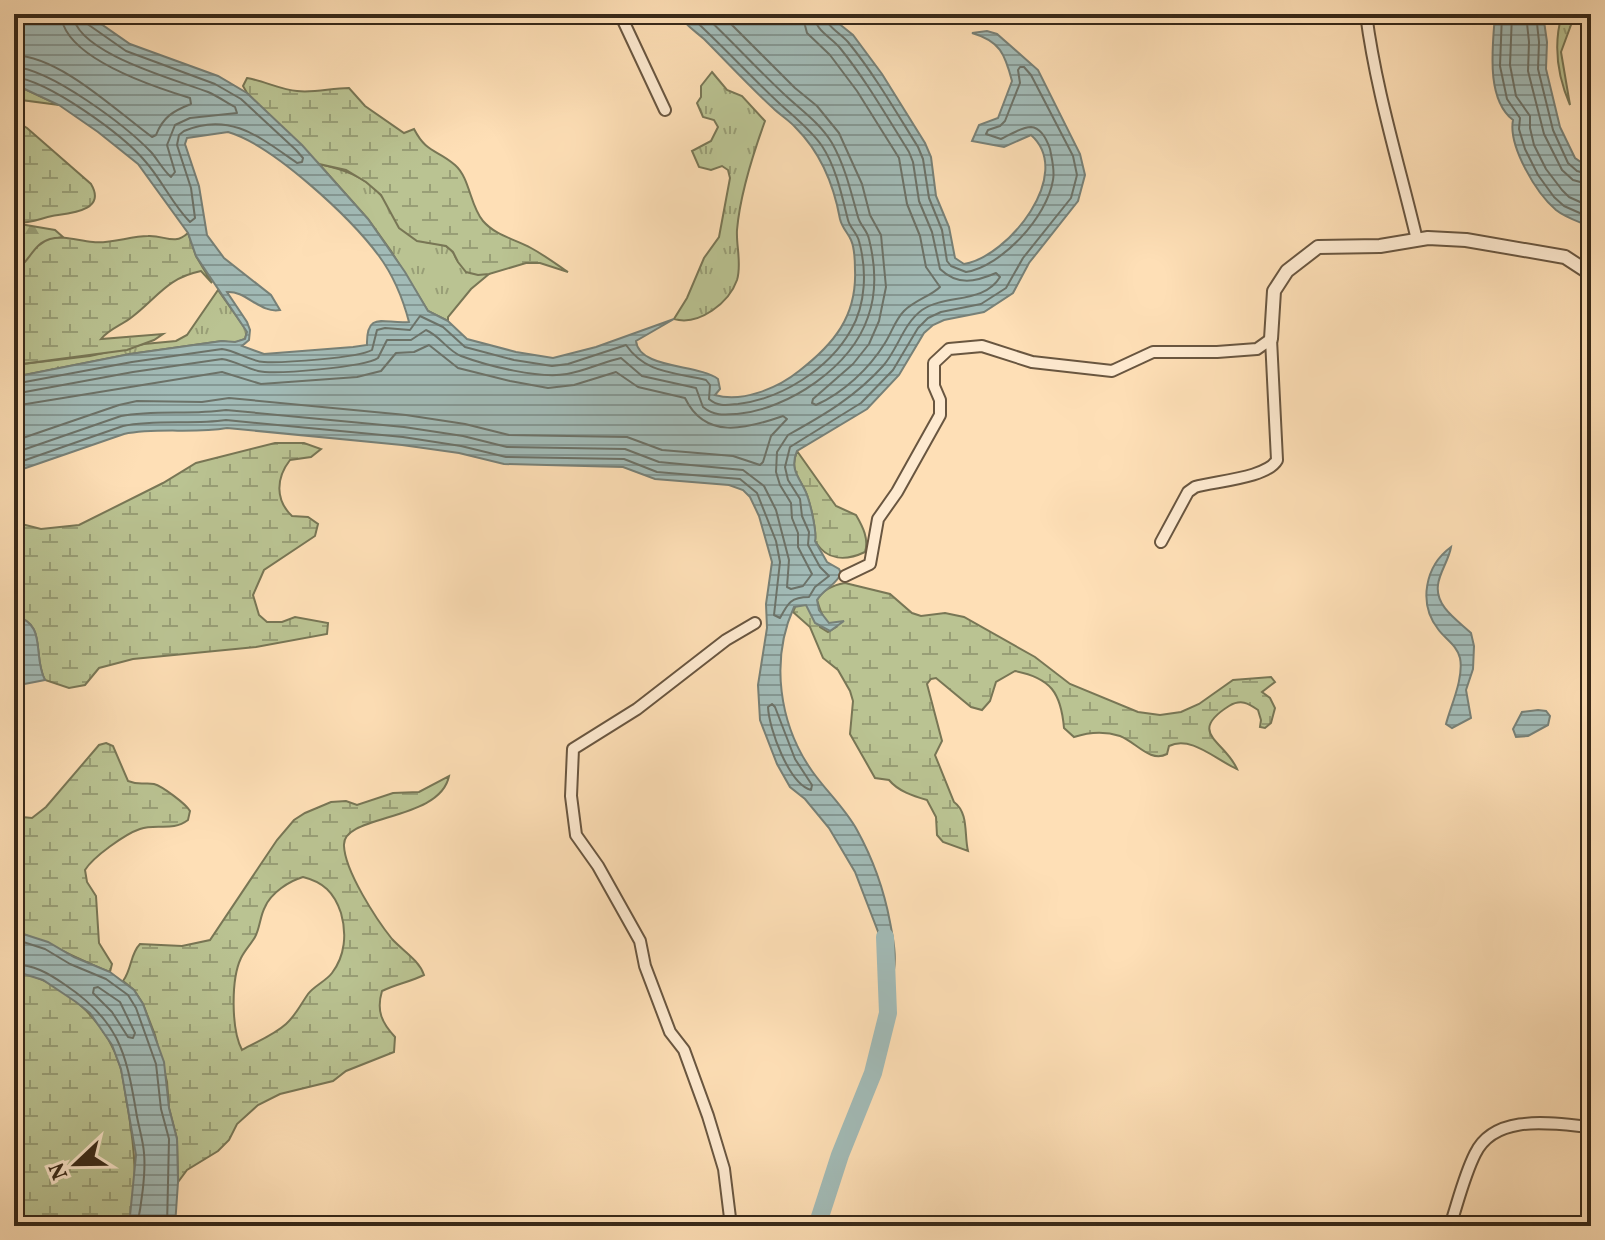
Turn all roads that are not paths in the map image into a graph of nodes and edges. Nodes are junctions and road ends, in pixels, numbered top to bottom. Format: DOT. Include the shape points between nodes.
graph roads {
  1 [pos="620,14"];
  2 [pos="1366,14"];
  3 [pos="665,110"];
  4 [pos="1417,240"];
  5 [pos="1591,274"];
  6 [pos="1271,339"];
  7 [pos="1161,542"];
  8 [pos="845,576"];
  9 [pos="755,623"];
  10 [pos="1591,1127"];
  11 [pos="731,1226"];
  12 [pos="1450,1226"];
  1 -- 3 [label="street"];
  2 -- 4 [label="street" via="1379,93"];
  4 -- 5 [label="street" via="1466,240 1565,257"];
  4 -- 6 [label="street" via="1318,247 1287,271 1274,291"];
  6 -- 7 [label="street" via="1277,460 1263,472 1195,487"];
  6 -- 8 [label="street" via="1257,349 1153,352 1112,371 1032,362 982,346 949,349 934,363 940,415 878,519 870,564"];
  9 -- 11 [label="street" via="573,749 571,796 576,835 640,941 670,1032 684,1050 724,1169"];
  10 -- 12 [label="street" via="1530,1122 1487,1139 1475,1153"];
}
